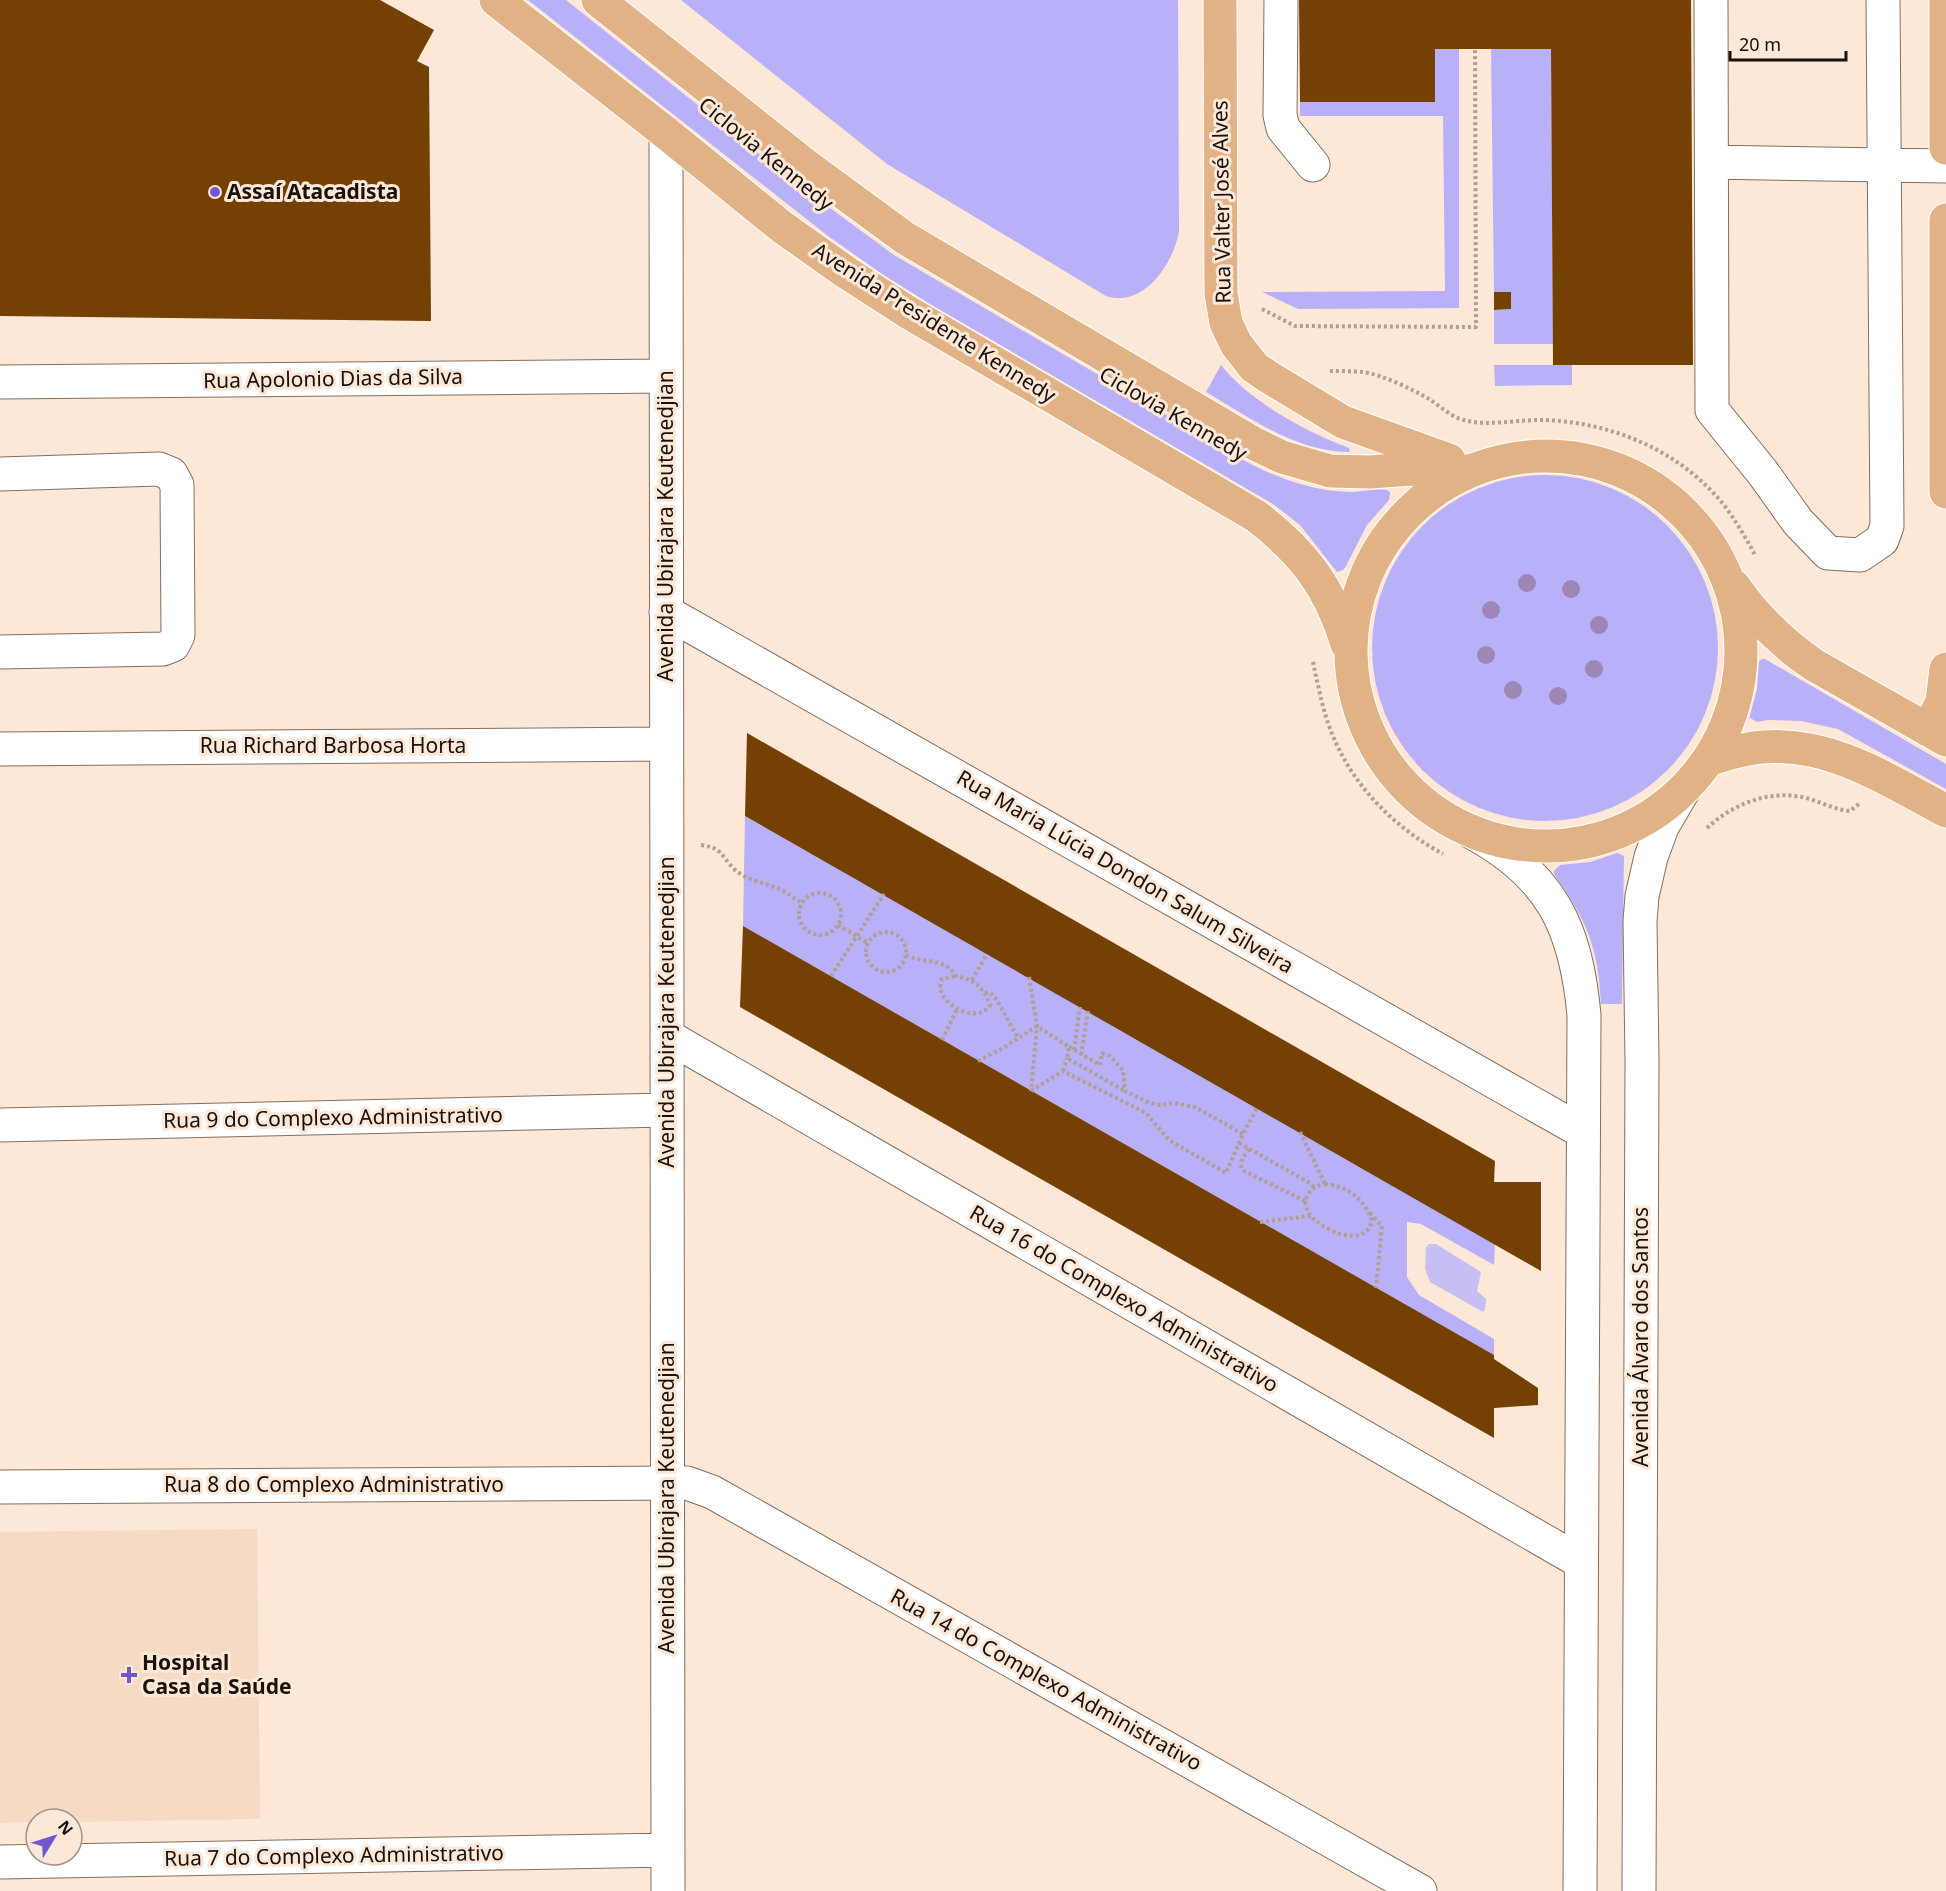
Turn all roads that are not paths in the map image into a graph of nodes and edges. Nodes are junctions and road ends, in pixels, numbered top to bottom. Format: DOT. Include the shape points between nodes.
graph roads {
  1 [pos="496,0"];
  2 [pos="598,0"];
  3 [pos="1220,0"];
  4 [pos="1281,0"];
  5 [pos="1711,0"];
  6 [pos="1883,0"];
  7 [pos="1946,0"];
  8 [pos="666,133"];
  9 [pos="1946,148"];
  10 [pos="1712,162"];
  11 [pos="1313,165"];
  12 [pos="1885,165"];
  13 [pos="1946,166"];
  14 [pos="1946,220"];
  15 [pos="1946,338"];
  16 [pos="666,376"];
  17 [pos="0,382"];
  18 [pos="1471,470"];
  19 [pos="0,474"];
  20 [pos="1946,492"];
  21 [pos="1726,576"];
  22 [pos="666,612"];
  23 [pos="0,652"];
  24 [pos="1350,652"];
  25 [pos="1946,669"];
  26 [pos="1937,735"];
  27 [pos="666,744"];
  28 [pos="0,749"];
  29 [pos="1710,759"];
  30 [pos="1683,791"];
  31 [pos="1946,811"];
  32 [pos="1473,833"];
  33 [pos="667,1036"];
  34 [pos="667,1110"];
  35 [pos="0,1125"];
  36 [pos="1583,1132"];
  37 [pos="667,1482"];
  38 [pos="0,1487"];
  39 [pos="1581,1562"];
  40 [pos="668,1850"];
  41 [pos="0,1862"];
  42 [pos="668,1891"];
  43 [pos="1419,1891"];
  44 [pos="1580,1891"];
  45 [pos="1639,1891"];
  1 -- 8 [label="main road, Avenida Presidente Kennedy"];
  2 -- 18 [label="main road" via="804,164 905,238 1253,443 1282,457 1330,471"];
  3 -- 18 [label="main road, Rua Valter José Alves" via="1221,293 1230,334 1254,367 1343,422"];
  4 -- 11 [label="street" via="1280,115 1283,128"];
  5 -- 10 [label="street"];
  6 -- 12 [label="street"];
  7 -- 9 [label="main road"];
  8 -- 16 [label="street, Avenida Ubirajara Keutenedjian"];
  8 -- 24 [label="main road, Avenida Presidente Kennedy" via="782,227 847,273 1256,516 1291,546 1325,589 1339,616"];
  10 -- 12 [label="street"];
  10 -- 12 [label="street" via="1712,410 1798,522 1828,553 1860,555 1882,540 1887,526"];
  12 -- 13 [label="street"];
  14 -- 15 [label="main road"];
  15 -- 20 [label="main road"];
  16 -- 17 [label="street, Rua Apolonio Dias da Silva"];
  16 -- 22 [label="street, Avenida Ubirajara Keutenedjian"];
  18 -- 21 [label="main road" via="1503,459 1539,455 1610,466 1635,477 1680,508 1714,551"];
  18 -- 24 [label="main road" via="1419,501 1382,544 1358,595"];
  19 -- 23 [label="street" via="159,469 171,474 177,485 178,551 178,635 173,645 163,649"];
  21 -- 26 [label="main road" via="1749,608 1793,651"];
  21 -- 29 [label="main road" via="1736,606 1741,670 1725,731"];
  22 -- 27 [label="street, Avenida Ubirajara Keutenedjian"];
  22 -- 36 [label="street, Rua Maria Lúcia Dondon Salum Silveira"];
  24 -- 32 [label="main road" via="1362,717 1394,774 1417,798"];
  25 -- 26 [label="main road"];
  27 -- 28 [label="street, Rua Richard Barbosa Horta"];
  27 -- 33 [label="street, Avenida Ubirajara Keutenedjian"];
  29 -- 30 [label="main road"];
  29 -- 31 [label="main road" via="1762,747 1819,751 1848,760"];
  30 -- 32 [label="main road" via="1657,814 1623,832 1586,843 1548,847 1510,843"];
  30 -- 45 [label="street, Avenida Álvaro dos Santos" via="1662,826 1651,857 1640,921"];
  32 -- 36 [label="street" via="1500,847 1524,867 1548,897 1571,938 1584,1015"];
  33 -- 34 [label="street, Avenida Ubirajara Keutenedjian"];
  33 -- 39 [label="street, Rua 16 do Complexo Administrativo"];
  34 -- 35 [label="street, Rua 9 do Complexo Administrativo"];
  34 -- 37 [label="street, Avenida Ubirajara Keutenedjian"];
  36 -- 39 [label="street"];
  37 -- 38 [label="street, Rua 8 do Complexo Administrativo"];
  37 -- 40 [label="street, Avenida Ubirajara Keutenedjian"];
  37 -- 43 [label="street, Rua 14 do Complexo Administrativo" via="687,1483 712,1492"];
  39 -- 44 [label="street"];
  40 -- 41 [label="street, Rua 7 do Complexo Administrativo"];
  40 -- 42 [label="street, Avenida Ubirajara Keutenedjian"];
}
